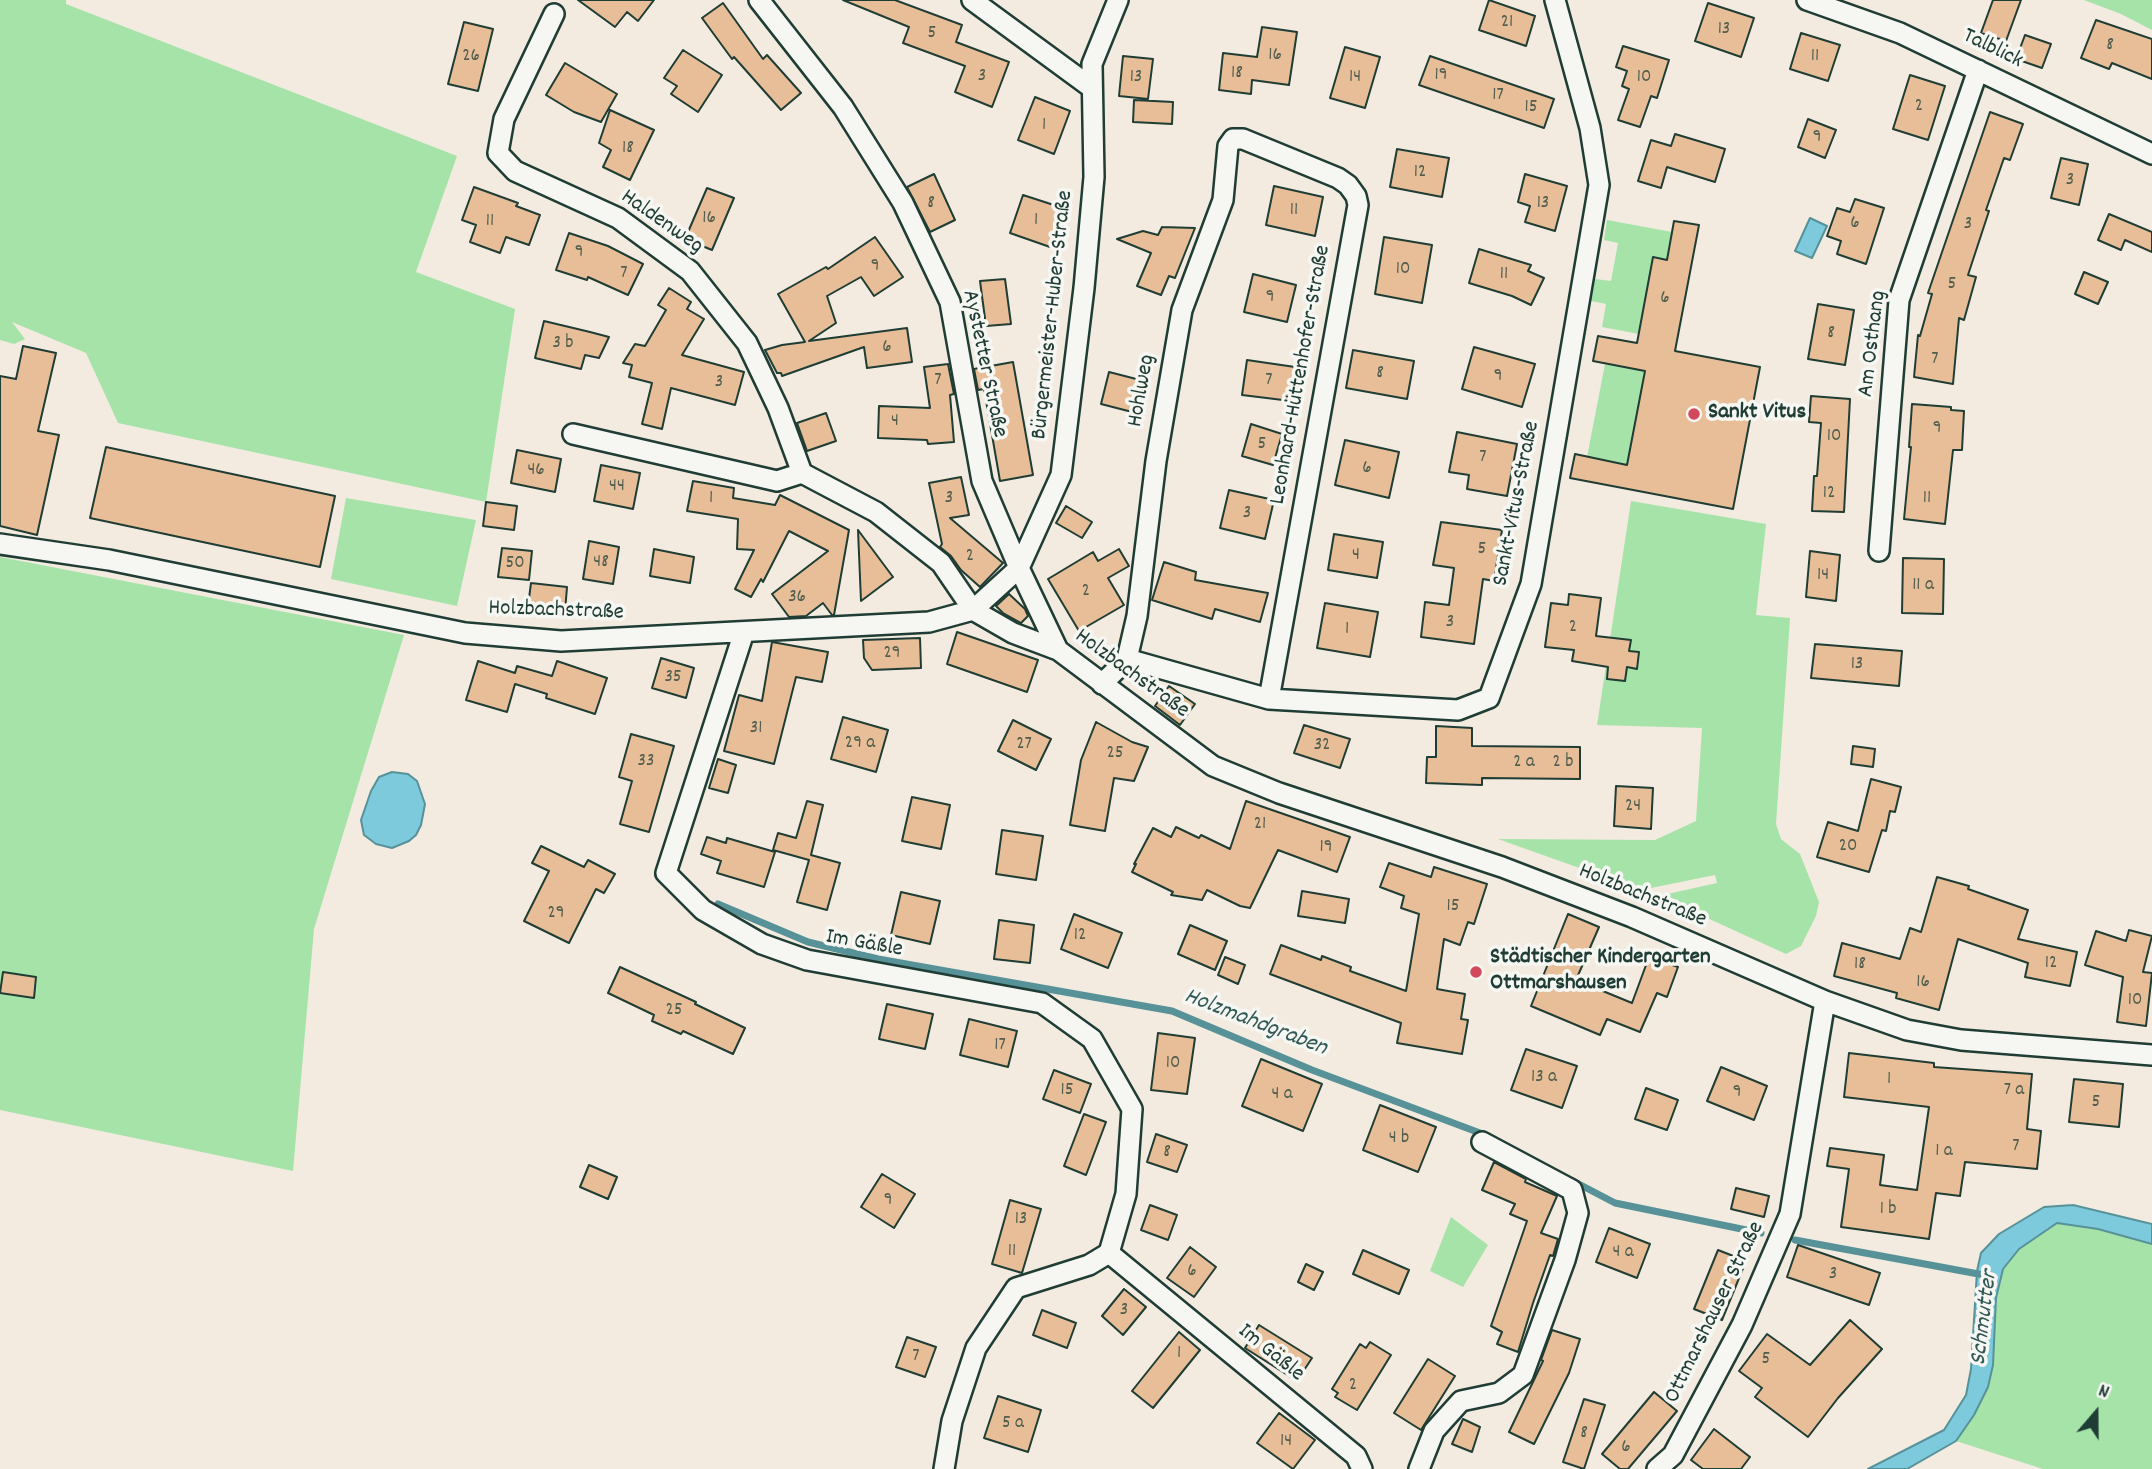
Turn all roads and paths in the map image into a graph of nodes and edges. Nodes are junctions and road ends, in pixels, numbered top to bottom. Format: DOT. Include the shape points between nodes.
graph roads {
  1 [pos="758,0"];
  2 [pos="972,0"];
  3 [pos="1118,0"];
  4 [pos="1555,0"];
  5 [pos="1807,0"];
  6 [pos="554,13"];
  7 [pos="1978,70"];
  8 [pos="1092,88"];
  9 [pos="1233,139"];
  10 [pos="2152,154"];
  11 [pos="573,434"];
  12 [pos="802,474"];
  13 [pos="0,544"];
  14 [pos="1879,551"];
  15 [pos="1019,568"];
  16 [pos="973,610"];
  17 [pos="744,632"];
  18 [pos="1058,650"];
  19 [pos="1127,659"];
  20 [pos="1102,684"];
  21 [pos="1269,699"];
  22 [pos="1825,1002"];
  23 [pos="2152,1055"];
  24 [pos="1482,1142"];
  25 [pos="1109,1253"];
  26 [pos="944,1469"];
  27 [pos="1362,1469"];
  28 [pos="1419,1469"];
  29 [pos="1657,1469"];
  1 -- 15 [label="street, Aystetter Straße" via="843,107 904,202 950,302 982,481"];
  2 -- 8 [label="street"];
  3 -- 8 [label="street, Bürgermeister-Huber-Straße" via="1092,64"];
  4 -- 21 [label="street, Sankt-Vitus-Straße" via="1590,128 1598,185 1531,584 1489,698 1458,710"];
  5 -- 7 [label="street, Talblick" via="1900,33"];
  6 -- 12 [label="street, Haldenweg" via="505,119 498,153 515,171 618,218 690,271 747,343"];
  7 -- 10 [label="street, Talblick"];
  7 -- 14 [label="street, Am Osthang" via="1899,300"];
  8 -- 15 [label="street, Bürgermeister-Huber-Straße" via="1094,177 1061,475"];
  9 -- 19 [label="street, Hohlweg" via="1228,146 1223,200 1182,310"];
  9 -- 21 [label="street, Leonhard-Hüttenhofer-Straße" via="1338,178 1356,196 1357,205"];
  11 -- 12 [label="street" via="777,481"];
  12 -- 16 [label="street" via="876,512 941,563"];
  13 -- 17 [label="street, Holzbachstraße" via="109,560 465,633 561,641"];
  15 -- 16 [label="street, Bürgermeister-Huber-Straße"];
  15 -- 18 [label="street, Aystetter Straße"];
  16 -- 17 [label="street, Holzbachstraße" via="929,622"];
  16 -- 18 [label="street, Holzbachstraße" via="1013,633"];
  17 -- 25 [label="street, Im Gäßle" via="666,873 703,910 762,944 807,960 1042,1003 1093,1039 1132,1109 1126,1194"];
  18 -- 20 [label="street, Holzbachstraße"];
  19 -- 20 [label="street"];
  19 -- 21 [label="street, Sankt-Vitus-Straße"];
  20 -- 22 [label="street, Holzbachstraße" via="1213,766 1632,917"];
  22 -- 23 [label="street, Holzbachstraße" via="1907,1030 1961,1040"];
  22 -- 29 [label="street, Ottmarshauser Straße" via="1790,1214 1742,1325 1673,1455"];
  24 -- 28 [label="street" via="1572,1190 1578,1213 1522,1375 1499,1393 1461,1401 1434,1431"];
  25 -- 26 [label="street" via="1089,1265 1016,1288 976,1348 952,1420"];
  25 -- 27 [label="street, Im Gäßle" via="1356,1456"];
}
